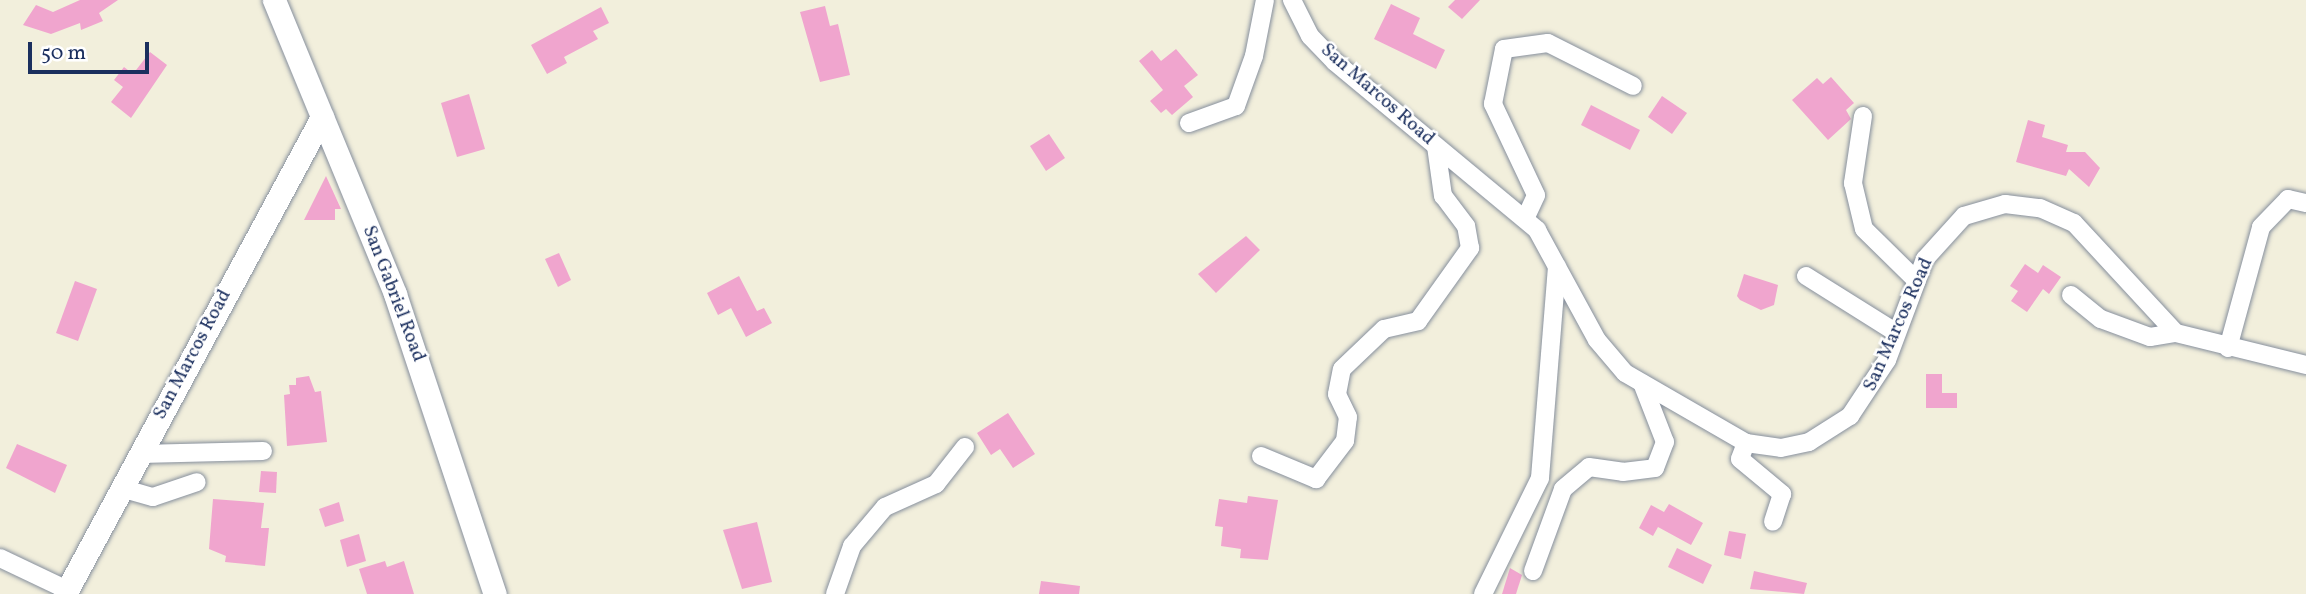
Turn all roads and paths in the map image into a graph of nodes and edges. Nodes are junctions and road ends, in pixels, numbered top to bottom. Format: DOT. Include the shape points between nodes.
graph roads {
  1 [pos="274,0"];
  2 [pos="1265,0"];
  3 [pos="1292,0"];
  4 [pos="1633,86"];
  5 [pos="1863,116"];
  6 [pos="322,117"];
  7 [pos="1189,123"];
  8 [pos="1436,146"];
  9 [pos="2306,203"];
  10 [pos="1525,219"];
  11 [pos="1557,267"];
  12 [pos="1806,276"];
  13 [pos="1917,281"];
  14 [pos="2071,295"];
  15 [pos="2176,332"];
  16 [pos="1897,333"];
  17 [pos="2228,348"];
  18 [pos="2306,365"];
  19 [pos="1642,383"];
  20 [pos="1746,443"];
  21 [pos="965,447"];
  22 [pos="263,451"];
  23 [pos="140,454"];
  24 [pos="1261,456"];
  25 [pos="197,482"];
  26 [pos="121,488"];
  27 [pos="1773,522"];
  28 [pos="0,558"];
  29 [pos="1533,571"];
  30 [pos="66,592"];
  31 [pos="495,594"];
  32 [pos="835,594"];
  33 [pos="1483,594"];
  1 -- 6 [label="street, San Gabriel Road"];
  2 -- 7 [label="street" via="1254,56 1236,106"];
  3 -- 8 [label="street, San Marcos Road" via="1310,36"];
  4 -- 10 [label="street" via="1548,43 1504,49 1493,104 1536,195"];
  5 -- 13 [label="street" via="1853,183 1864,229"];
  6 -- 23 [label="street, San Marcos Road"];
  6 -- 31 [label="street, San Gabriel Road" via="395,294"];
  8 -- 10 [label="street, San Marcos Road"];
  8 -- 24 [label="street" via="1443,196 1466,226 1470,248 1418,321 1384,329 1342,369 1337,394 1348,417 1345,441 1316,479"];
  9 -- 17 [label="street" via="2288,199 2261,227"];
  10 -- 11 [label="street, San Marcos Road"];
  11 -- 19 [label="street, San Marcos Road" via="1606,354"];
  11 -- 33 [label="street" via="1540,478"];
  12 -- 16 [label="street"];
  13 -- 15 [label="street, San Marcos Road" via="1925,259 1964,216 1989,206 2023,204 2060,213 2074,223"];
  13 -- 16 [label="street, San Marcos Road"];
  14 -- 15 [label="street" via="2101,319 2150,337"];
  15 -- 17 [label="street, San Marcos Road"];
  16 -- 20 [label="street, San Marcos Road" via="1867,397 1841,424 1781,448"];
  17 -- 18 [label="street, San Marcos Road"];
  19 -- 20 [label="street, San Marcos Road"];
  19 -- 29 [label="street" via="1665,442 1655,468 1623,472 1588,467 1563,489"];
  20 -- 27 [label="street" via="1740,459 1782,494"];
  21 -- 32 [label="street" via="936,484 885,507 852,546"];
  22 -- 23 [label="street"];
  23 -- 26 [label="street, San Marcos Road"];
  25 -- 26 [label="street" via="153,497"];
  26 -- 30 [label="street, San Marcos Road"];
  28 -- 30 [label="street"];
}
